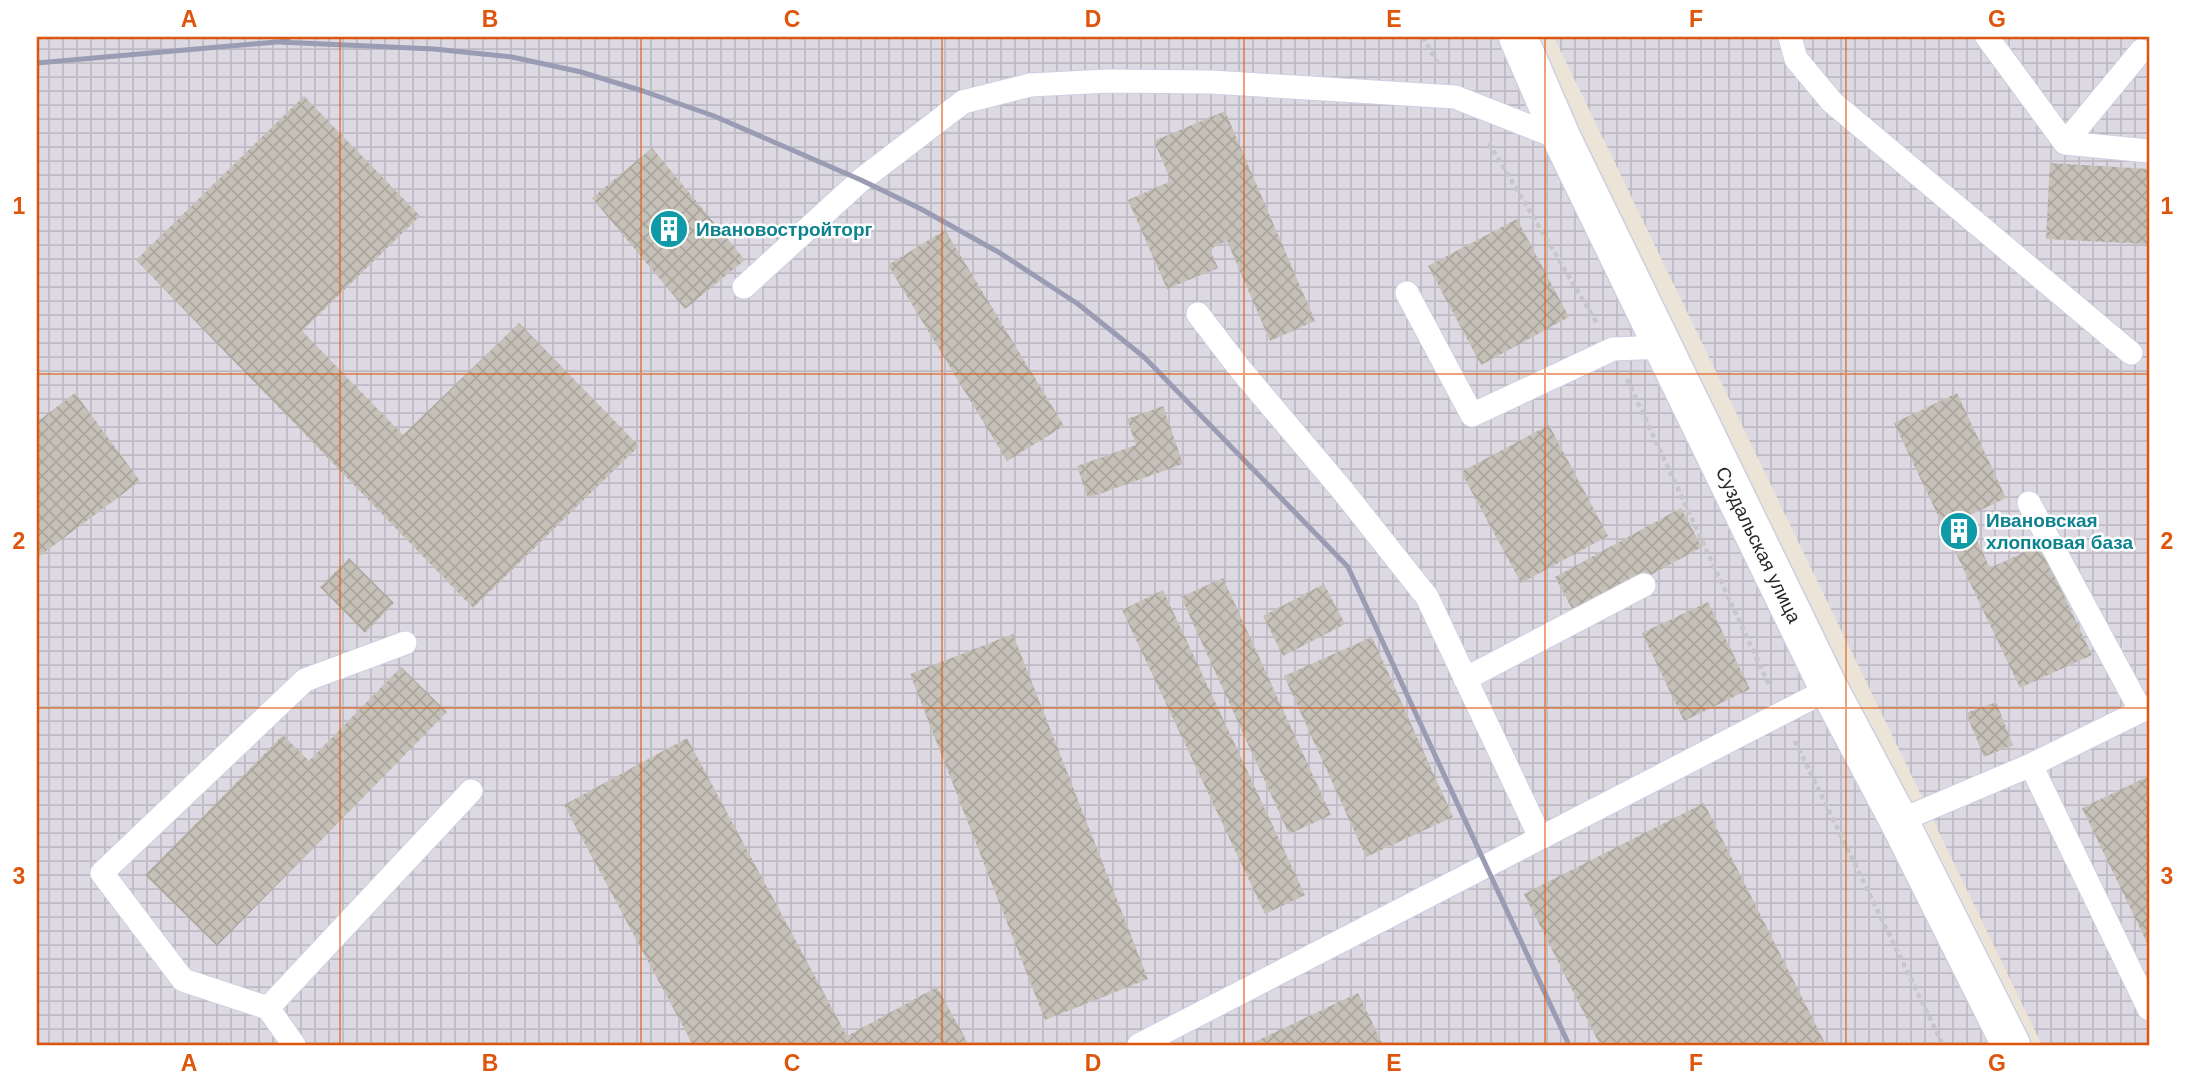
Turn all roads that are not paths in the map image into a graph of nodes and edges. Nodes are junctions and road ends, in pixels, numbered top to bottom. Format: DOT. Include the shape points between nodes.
graph roads {
  1 [pos="1517,37"];
  2 [pos="1790,37"];
  3 [pos="1987,37"];
  4 [pos="2145,50"];
  5 [pos="1562,139"];
  6 [pos="2065,144"];
  7 [pos="2149,150"];
  8 [pos="744,287"];
  9 [pos="1407,293"];
  10 [pos="1198,314"];
  11 [pos="1664,347"];
  12 [pos="2131,353"];
  13 [pos="2029,503"];
  14 [pos="1644,585"];
  15 [pos="405,643"];
  16 [pos="1465,679"];
  17 [pos="1829,689"];
  18 [pos="2145,709"];
  19 [pos="2031,765"];
  20 [pos="471,792"];
  21 [pos="1899,821"];
  22 [pos="1540,837"];
  23 [pos="268,1008"];
  24 [pos="2149,1009"];
  25 [pos="294,1045"];
  26 [pos="1139,1045"];
  27 [pos="2011,1045"];
  1 -- 5 [label="main road, Суздальская улица"];
  2 -- 12 [label="lane" via="1796,59 1832,102"];
  3 -- 6 [label="lane"];
  4 -- 6 [label="lane"];
  5 -- 8 [label="lane" via="1455,97 1272,84 1108,81 1030,85 963,102 861,180"];
  5 -- 11 [label="main road, Суздальская улица"];
  6 -- 7 [label="lane"];
  9 -- 11 [label="lane" via="1472,415 1613,349"];
  10 -- 16 [label="lane" via="1427,597"];
  11 -- 17 [label="main road, Суздальская улица"];
  13 -- 18 [label="lane"];
  14 -- 16 [label="lane"];
  15 -- 23 [label="lane" via="305,680 102,873 183,980"];
  16 -- 22 [label="lane"];
  17 -- 21 [label="main road, Суздальская улица"];
  17 -- 22 [label="lane"];
  18 -- 19 [label="lane"];
  19 -- 21 [label="lane"];
  19 -- 24 [label="lane"];
  20 -- 23 [label="lane"];
  21 -- 27 [label="main road, Суздальская улица"];
  22 -- 26 [label="lane"];
  23 -- 25 [label="lane"];
}
